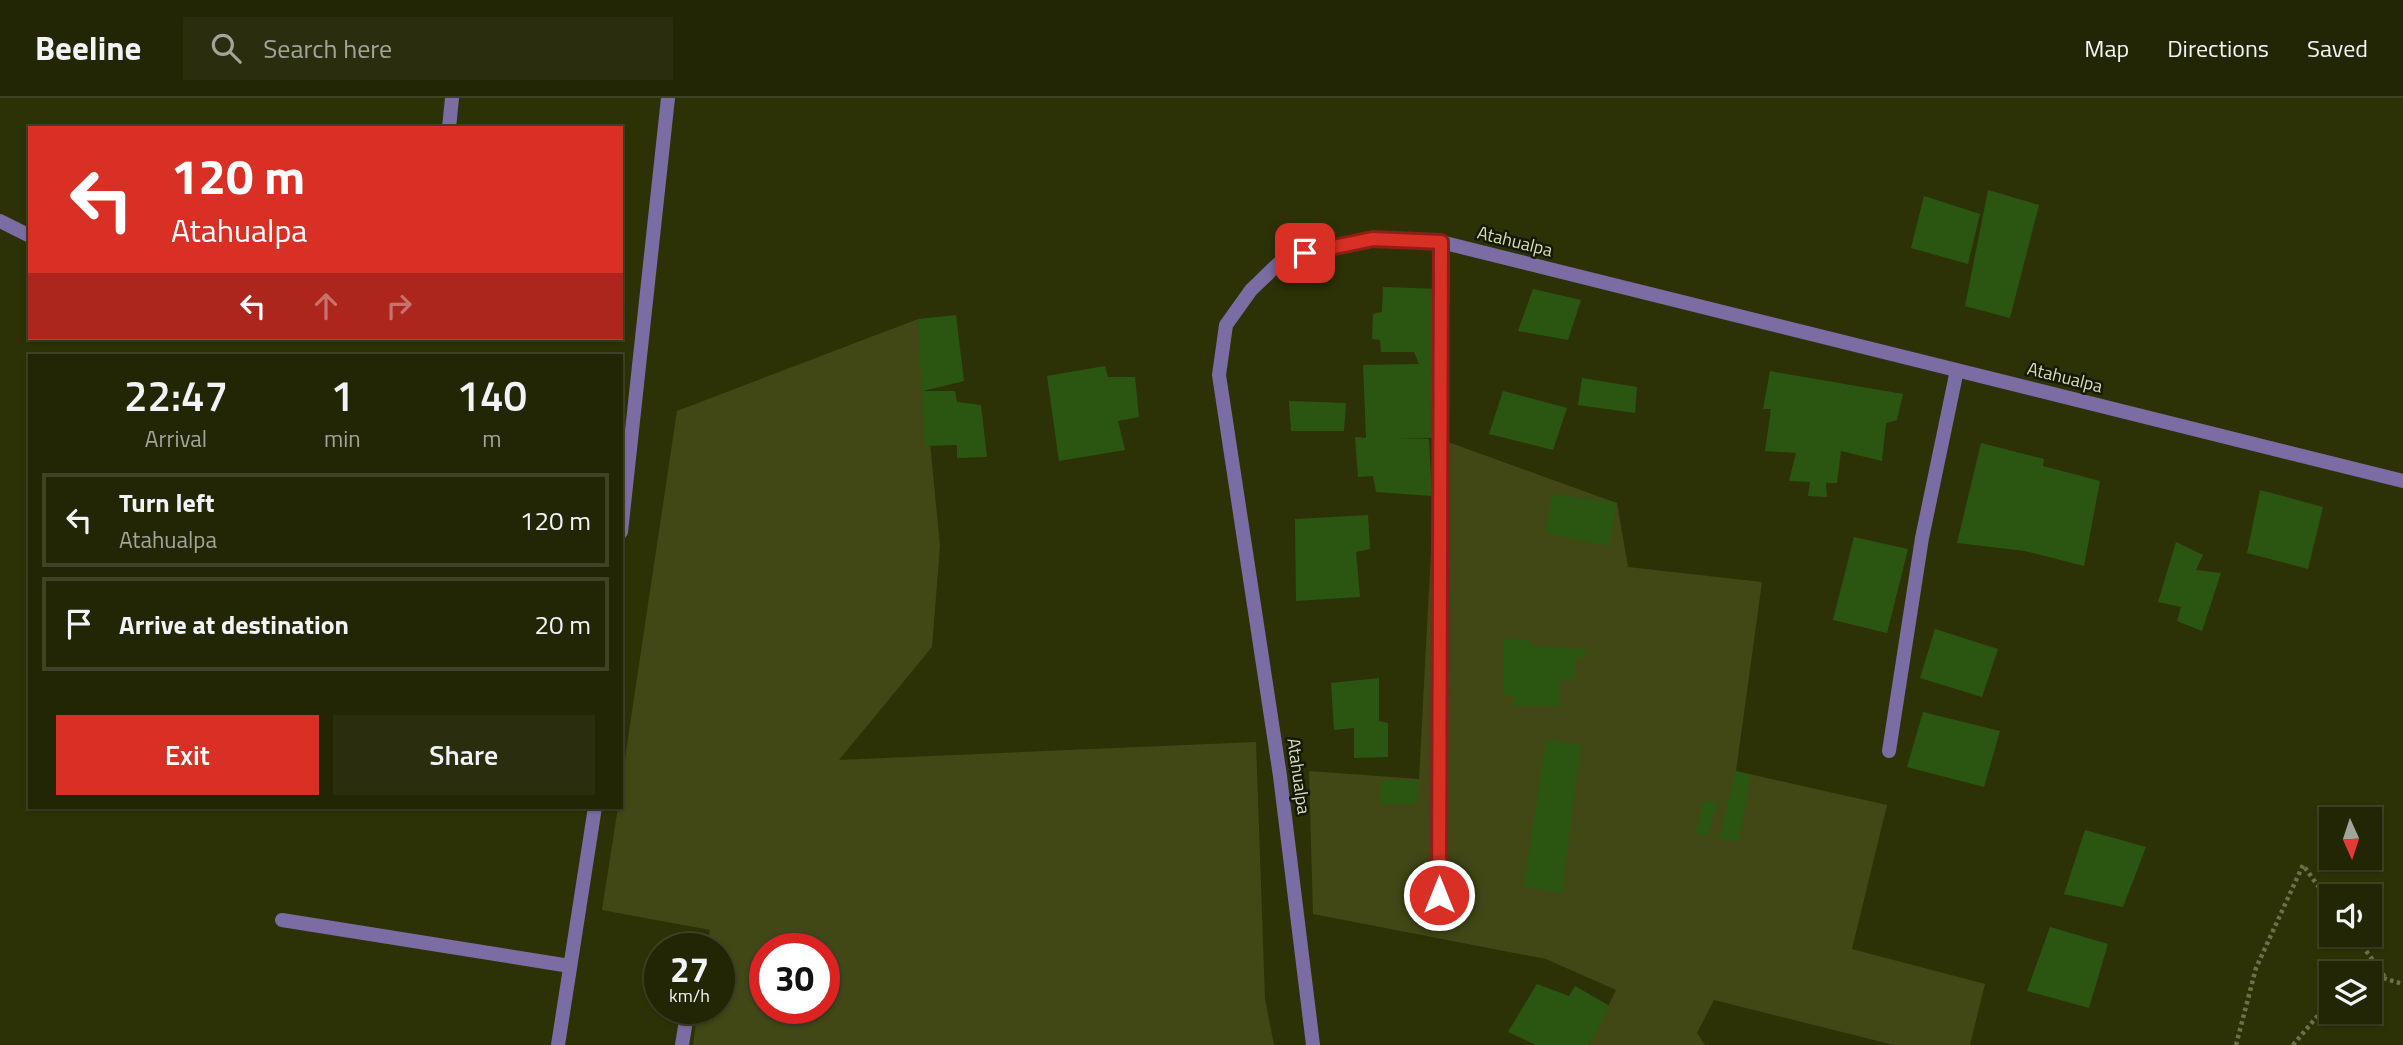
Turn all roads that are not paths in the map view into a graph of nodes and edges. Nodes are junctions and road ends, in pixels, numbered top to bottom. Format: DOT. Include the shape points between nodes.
graph roads {
  1 [pos="452,98"];
  2 [pos="668,98"];
  3 [pos="449,126"];
  4 [pos="0,221"];
  5 [pos="28,235"];
  6 [pos="1441,242"];
  7 [pos="1957,370"];
  8 [pos="2403,481"];
  9 [pos="623,514"];
  10 [pos="1889,751"];
  11 [pos="592,809"];
  12 [pos="1439,895"];
  13 [pos="282,920"];
  14 [pos="570,966"];
  15 [pos="685,1024"];
  16 [pos="558,1045"];
  17 [pos="681,1045"];
  18 [pos="1313,1045"];
  1 -- 3 [label="street"];
  2 -- 9 [label="street"];
  4 -- 5 [label="street"];
  6 -- 7 [label="street, Atahualpa"];
  6 -- 12 [label="street"];
  6 -- 18 [label="street, Atahualpa" via="1373,239 1305,253 1278,264 1251,290 1226,325 1219,375 1280,776"];
  7 -- 8 [label="street, Atahualpa"];
  7 -- 10 [label="street" via="1922,538"];
  11 -- 14 [label="street"];
  13 -- 14 [label="street"];
  14 -- 16 [label="street"];
  15 -- 17 [label="street"];
}
